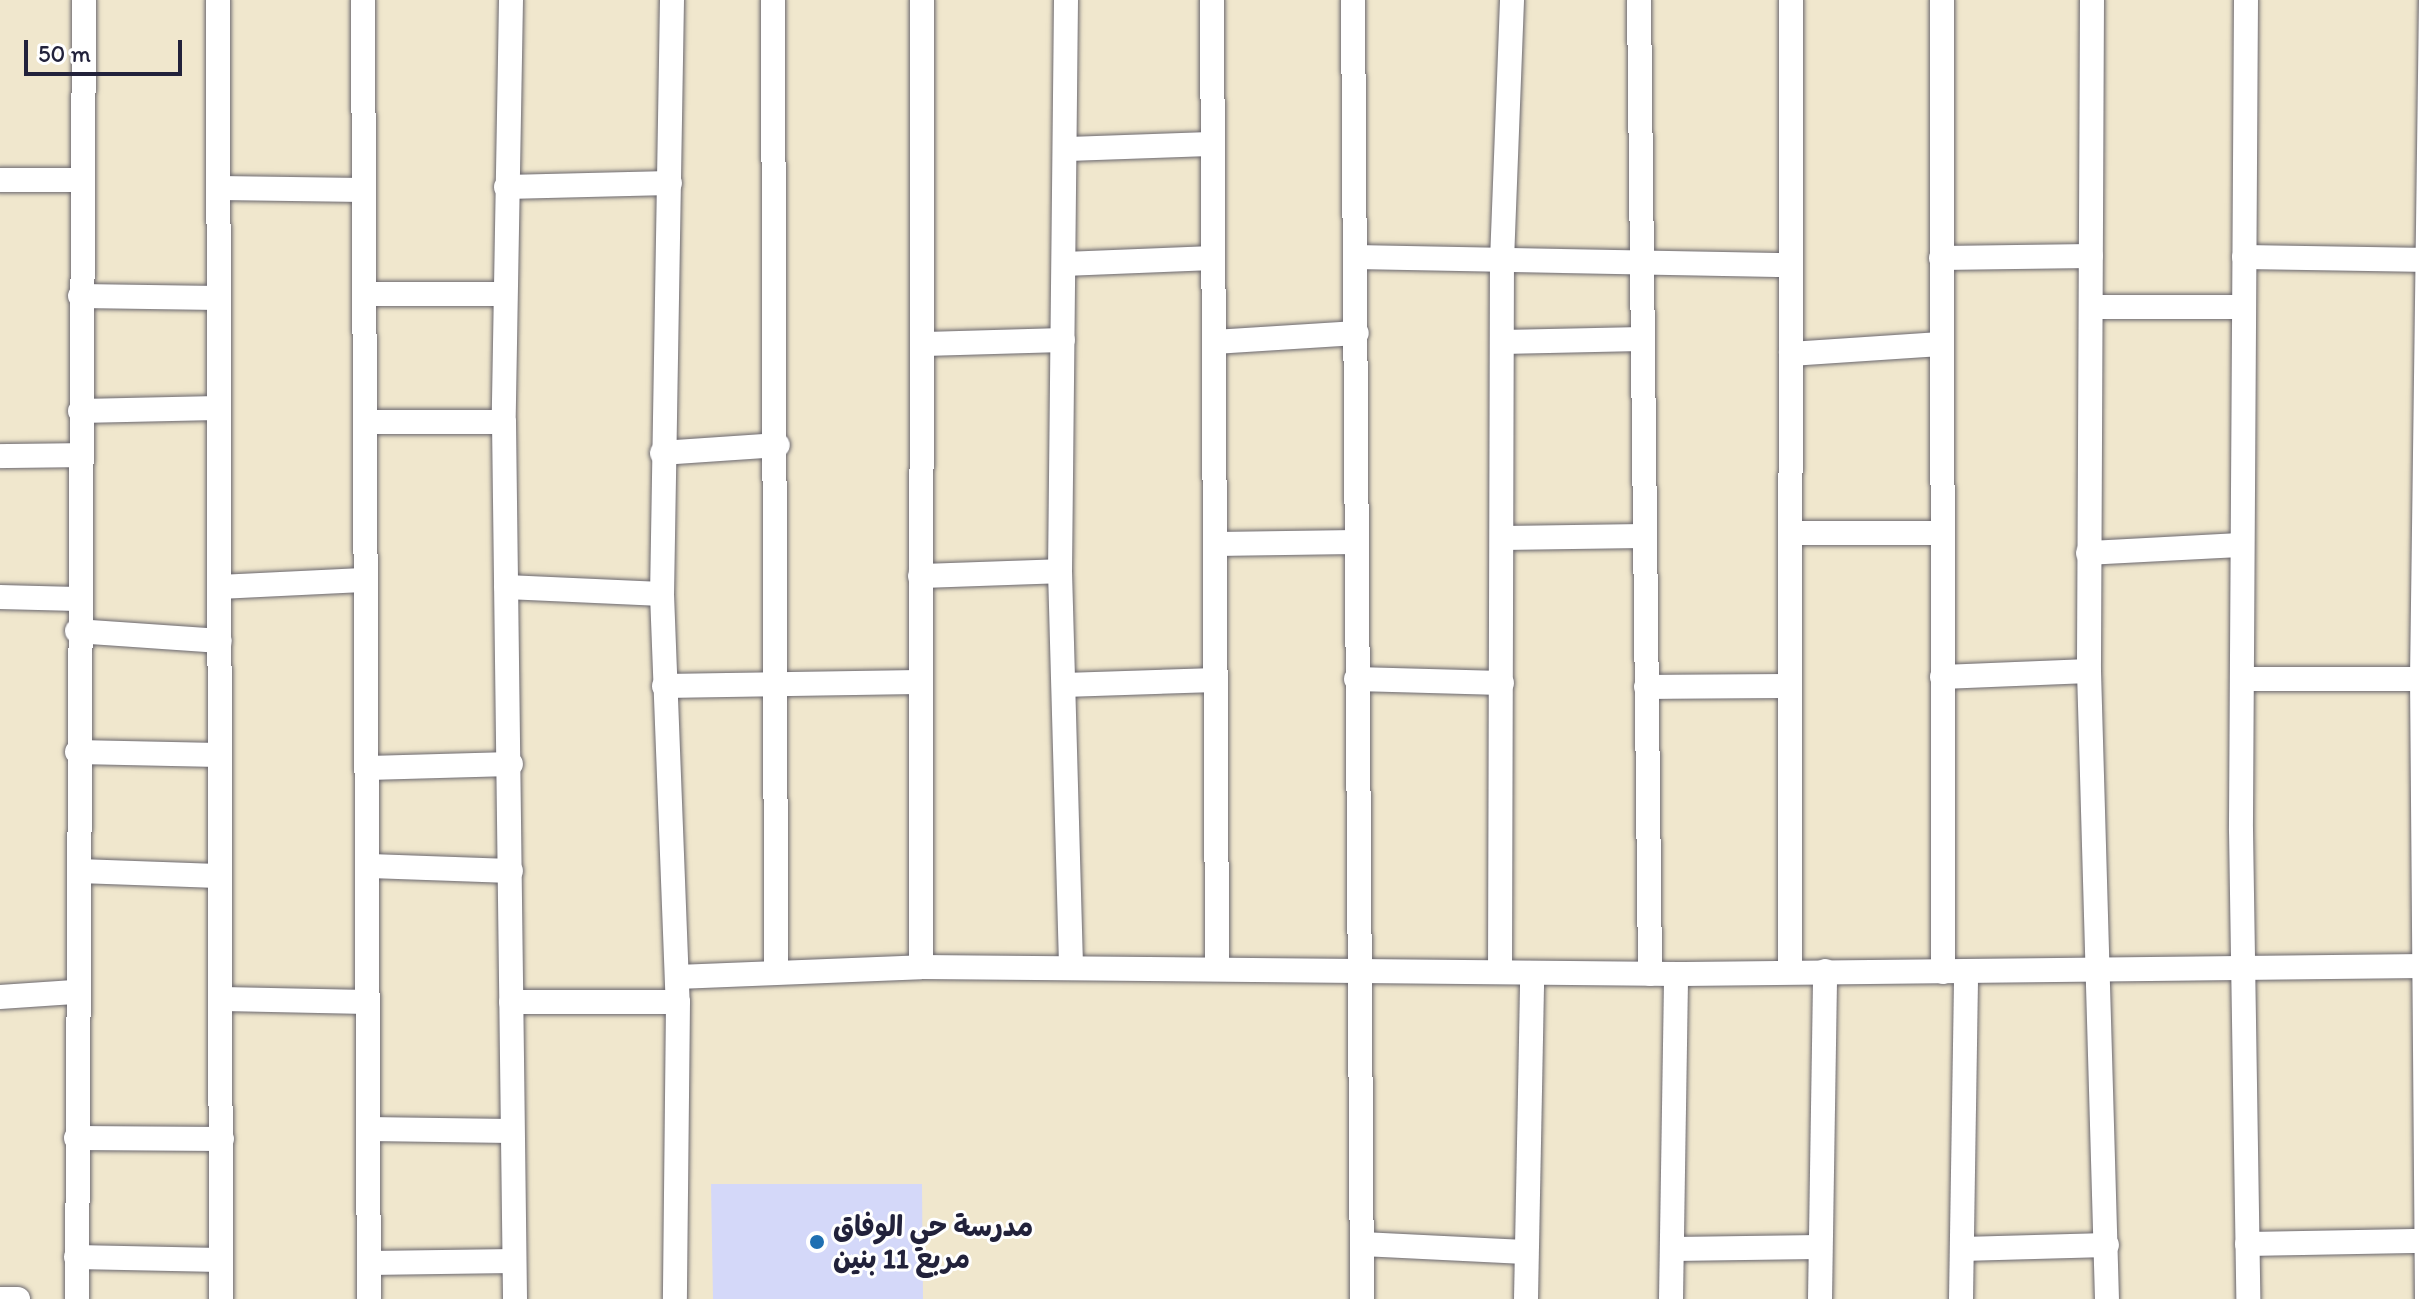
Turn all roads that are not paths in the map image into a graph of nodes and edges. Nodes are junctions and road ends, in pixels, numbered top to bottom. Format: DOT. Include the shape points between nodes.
graph roads {
  1 [pos="84,0"];
  2 [pos="218,0"];
  3 [pos="363,0"];
  4 [pos="511,0"];
  5 [pos="672,0"];
  6 [pos="773,0"];
  7 [pos="922,0"];
  8 [pos="1066,0"];
  9 [pos="1212,0"];
  10 [pos="1353,0"];
  11 [pos="1512,0"];
  12 [pos="1639,0"];
  13 [pos="1791,0"];
  14 [pos="1942,0"];
  15 [pos="2092,0"];
  16 [pos="2246,0"];
  17 [pos="2431,0"];
  18 [pos="1212,144"];
  19 [pos="1066,149"];
  20 [pos="0,180"];
  21 [pos="82,180"];
  22 [pos="2432,182"];
  23 [pos="670,183"];
  24 [pos="506,187"];
  25 [pos="219,188"];
  26 [pos="363,190"];
  27 [pos="2091,256"];
  28 [pos="1355,257"];
  29 [pos="2244,257"];
  30 [pos="1213,258"];
  31 [pos="1941,258"];
  32 [pos="2430,260"];
  33 [pos="1502,261"];
  34 [pos="1642,263"];
  35 [pos="1064,264"];
  36 [pos="1791,265"];
  37 [pos="365,294"];
  38 [pos="504,294"];
  39 [pos="80,296"];
  40 [pos="218,298"];
  41 [pos="2091,307"];
  42 [pos="2244,307"];
  43 [pos="1357,333"];
  44 [pos="1642,339"];
  45 [pos="1063,340"];
  46 [pos="1214,342"];
  47 [pos="1502,342"];
  48 [pos="925,344"];
  49 [pos="1940,344"];
  50 [pos="1791,354"];
  51 [pos="218,408"];
  52 [pos="80,411"];
  53 [pos="366,422"];
  54 [pos="504,422"];
  55 [pos="778,445"];
  56 [pos="662,453"];
  57 [pos="79,455"];
  58 [pos="0,456"];
  59 [pos="1790,533"];
  60 [pos="1938,533"];
  61 [pos="1643,536"];
  62 [pos="1503,538"];
  63 [pos="1355,542"];
  64 [pos="1216,544"];
  65 [pos="2242,545"];
  66 [pos="2088,553"];
  67 [pos="1060,571"];
  68 [pos="920,576"];
  69 [pos="363,580"];
  70 [pos="219,587"];
  71 [pos="506,587"];
  72 [pos="2428,592"];
  73 [pos="662,594"];
  74 [pos="0,597"];
  75 [pos="77,599"];
  76 [pos="77,631"];
  77 [pos="220,641"];
  78 [pos="2089,671"];
  79 [pos="1942,677"];
  80 [pos="1356,679"];
  81 [pos="2243,679"];
  82 [pos="2422,679"];
  83 [pos="1216,680"];
  84 [pos="780,682"];
  85 [pos="918,682"];
  86 [pos="1502,683"];
  87 [pos="1064,685"];
  88 [pos="664,686"];
  89 [pos="1786,686"];
  90 [pos="1646,687"];
  91 [pos="77,752"];
  92 [pos="219,755"];
  93 [pos="511,764"];
  94 [pos="368,768"];
  95 [pos="370,866"];
  96 [pos="79,871"];
  97 [pos="511,871"];
  98 [pos="218,876"];
  99 [pos="2423,966"];
  100 [pos="921,967"];
  101 [pos="1071,967"];
  102 [pos="1217,969"];
  103 [pos="776,971"];
  104 [pos="1355,971"];
  105 [pos="1790,971"];
  106 [pos="1825,971"];
  107 [pos="1500,972"];
  108 [pos="1954,972"];
  109 [pos="1532,973"];
  110 [pos="2100,973"];
  111 [pos="1650,974"];
  112 [pos="1676,974"];
  113 [pos="2246,974"];
  114 [pos="677,977"];
  115 [pos="74,992"];
  116 [pos="0,997"];
  117 [pos="223,999"];
  118 [pos="367,1002"];
  119 [pos="511,1002"];
  120 [pos="678,1002"];
  121 [pos="2428,1006"];
  122 [pos="368,1129"];
  123 [pos="511,1131"];
  124 [pos="76,1138"];
  125 [pos="222,1139"];
  126 [pos="2427,1241"];
  127 [pos="1362,1244"];
  128 [pos="2247,1244"];
  129 [pos="2107,1245"];
  130 [pos="1818,1247"];
  131 [pos="1673,1249"];
  132 [pos="1962,1249"];
  133 [pos="1525,1252"];
  134 [pos="76,1257"];
  135 [pos="220,1260"];
  136 [pos="514,1261"];
  137 [pos="369,1263"];
  138 [pos="0,1299"];
  139 [pos="18,1299"];
  140 [pos="77,1299"];
  141 [pos="221,1299"];
  142 [pos="369,1299"];
  143 [pos="515,1299"];
  144 [pos="675,1299"];
  145 [pos="1362,1299"];
  146 [pos="1526,1299"];
  147 [pos="1671,1299"];
  148 [pos="1820,1299"];
  149 [pos="1961,1299"];
  150 [pos="2107,1299"];
  151 [pos="2248,1299"];
  152 [pos="2427,1299"];
  1 -- 21 [label="street"];
  2 -- 25 [label="street"];
  3 -- 26 [label="street"];
  4 -- 24 [label="street"];
  5 -- 23 [label="street"];
  6 -- 55 [label="street"];
  7 -- 48 [label="street"];
  8 -- 19 [label="street"];
  9 -- 18 [label="street"];
  10 -- 28 [label="street"];
  11 -- 33 [label="street"];
  12 -- 34 [label="street"];
  13 -- 36 [label="street"];
  14 -- 31 [label="street"];
  15 -- 27 [label="street"];
  16 -- 29 [label="street"];
  17 -- 22 [label="street"];
  18 -- 19 [label="street"];
  18 -- 30 [label="street"];
  19 -- 35 [label="street"];
  20 -- 21 [label="street"];
  21 -- 39 [label="street"];
  22 -- 32 [label="street"];
  23 -- 24 [label="street"];
  23 -- 56 [label="street"];
  24 -- 38 [label="street"];
  25 -- 26 [label="street"];
  25 -- 40 [label="street"];
  26 -- 37 [label="street"];
  27 -- 31 [label="street"];
  27 -- 41 [label="street"];
  28 -- 33 [label="street"];
  28 -- 43 [label="street"];
  29 -- 32 [label="street"];
  29 -- 42 [label="street"];
  30 -- 35 [label="street"];
  30 -- 46 [label="street"];
  31 -- 49 [label="street"];
  32 -- 72 [label="street"];
  33 -- 34 [label="street"];
  33 -- 47 [label="street"];
  34 -- 36 [label="street"];
  34 -- 44 [label="street"];
  35 -- 45 [label="street"];
  36 -- 50 [label="street"];
  37 -- 38 [label="street"];
  37 -- 53 [label="street"];
  38 -- 54 [label="street"];
  39 -- 40 [label="street"];
  39 -- 52 [label="street"];
  40 -- 51 [label="street"];
  41 -- 42 [label="street"];
  41 -- 66 [label="street"];
  42 -- 65 [label="street"];
  43 -- 46 [label="street"];
  43 -- 63 [label="street"];
  44 -- 47 [label="street"];
  44 -- 61 [label="street"];
  45 -- 48 [label="street"];
  45 -- 67 [label="street"];
  46 -- 64 [label="street"];
  47 -- 62 [label="street"];
  48 -- 68 [label="street"];
  49 -- 50 [label="street"];
  49 -- 60 [label="street"];
  50 -- 59 [label="street"];
  51 -- 52 [label="street"];
  51 -- 70 [label="street"];
  52 -- 57 [label="street"];
  53 -- 54 [label="street"];
  53 -- 69 [label="street"];
  54 -- 71 [label="street"];
  55 -- 56 [label="street"];
  55 -- 84 [label="street"];
  56 -- 73 [label="street"];
  57 -- 58 [label="street"];
  57 -- 75 [label="street"];
  59 -- 60 [label="street"];
  59 -- 89 [label="street"];
  60 -- 79 [label="street"];
  61 -- 62 [label="street"];
  61 -- 90 [label="street"];
  62 -- 86 [label="street"];
  63 -- 64 [label="street"];
  63 -- 80 [label="street"];
  64 -- 83 [label="street"];
  65 -- 66 [label="street"];
  65 -- 81 [label="street"];
  66 -- 78 [label="street"];
  67 -- 68 [label="street"];
  67 -- 87 [label="street"];
  68 -- 85 [label="street"];
  69 -- 70 [label="street"];
  69 -- 94 [label="street"];
  70 -- 77 [label="street"];
  71 -- 73 [label="street"];
  71 -- 93 [label="street"];
  72 -- 82 [label="street"];
  73 -- 88 [label="street"];
  74 -- 75 [label="street"];
  75 -- 76 [label="street"];
  76 -- 77 [label="street"];
  76 -- 91 [label="street"];
  77 -- 92 [label="street"];
  78 -- 79 [label="street"];
  78 -- 110 [label="street"];
  79 -- 108 [label="street"];
  80 -- 86 [label="street"];
  80 -- 104 [label="street"];
  81 -- 82 [label="street"];
  81 -- 113 [label="street"];
  82 -- 99 [label="street"];
  83 -- 87 [label="street"];
  83 -- 102 [label="street"];
  84 -- 85 [label="street"];
  84 -- 88 [label="street"];
  84 -- 103 [label="street"];
  85 -- 100 [label="street"];
  86 -- 107 [label="street"];
  87 -- 101 [label="street"];
  88 -- 114 [label="street"];
  89 -- 90 [label="street"];
  89 -- 105 [label="street"];
  90 -- 111 [label="street"];
  91 -- 92 [label="street"];
  91 -- 96 [label="street"];
  92 -- 98 [label="street"];
  93 -- 94 [label="street"];
  93 -- 97 [label="street"];
  94 -- 95 [label="street"];
  95 -- 97 [label="street"];
  95 -- 118 [label="street"];
  96 -- 98 [label="street"];
  96 -- 115 [label="street"];
  97 -- 119 [label="street"];
  98 -- 117 [label="street"];
  99 -- 113 [label="street"];
  99 -- 121 [label="street"];
  100 -- 101 [label="street"];
  100 -- 103 [label="street"];
  101 -- 102 [label="street"];
  102 -- 104 [label="street"];
  103 -- 114 [label="street"];
  104 -- 107 [label="street"];
  104 -- 127 [label="street"];
  105 -- 106 [label="street"];
  105 -- 112 [label="street"];
  106 -- 108 [label="street"];
  106 -- 130 [label="street"];
  107 -- 109 [label="street"];
  108 -- 110 [label="street"];
  108 -- 132 [label="street"];
  109 -- 111 [label="street"];
  109 -- 133 [label="street"];
  110 -- 113 [label="street"];
  110 -- 129 [label="street"];
  111 -- 112 [label="street"];
  112 -- 131 [label="street"];
  113 -- 128 [label="street"];
  114 -- 120 [label="street"];
  115 -- 116 [label="street"];
  115 -- 124 [label="street"];
  117 -- 118 [label="street"];
  117 -- 125 [label="street"];
  118 -- 122 [label="street"];
  119 -- 120 [label="street"];
  119 -- 123 [label="street"];
  120 -- 144 [label="street"];
  121 -- 126 [label="street"];
  122 -- 123 [label="street"];
  122 -- 137 [label="street"];
  123 -- 136 [label="street"];
  124 -- 125 [label="street"];
  124 -- 134 [label="street"];
  125 -- 135 [label="street"];
  126 -- 128 [label="street"];
  126 -- 152 [label="street"];
  127 -- 133 [label="street"];
  127 -- 145 [label="street"];
  128 -- 151 [label="street"];
  129 -- 132 [label="street"];
  129 -- 150 [label="street"];
  130 -- 131 [label="street"];
  130 -- 148 [label="street"];
  131 -- 147 [label="street"];
  132 -- 149 [label="street"];
  133 -- 146 [label="street"];
  134 -- 135 [label="street"];
  134 -- 140 [label="street"];
  135 -- 141 [label="street"];
  136 -- 137 [label="street"];
  136 -- 143 [label="street"];
  137 -- 142 [label="street"];
  138 -- 139 [label="street"];
}
